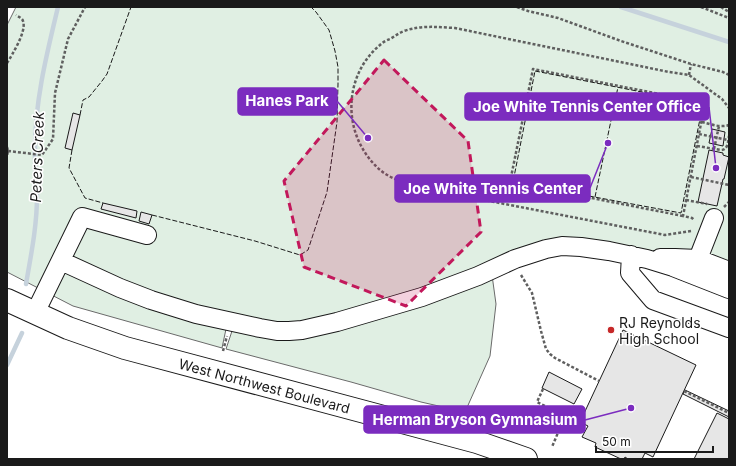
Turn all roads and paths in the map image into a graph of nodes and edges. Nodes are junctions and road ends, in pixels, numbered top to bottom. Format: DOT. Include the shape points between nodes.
graph roads {
  1 [pos="85,7"];
  2 [pos="517,7"];
  3 [pos="701,7"];
  4 [pos="720,7"];
  5 [pos="729,12"];
  6 [pos="16,16"];
  7 [pos="729,18"];
  8 [pos="7,63"];
  9 [pos="691,64"];
  10 [pos="689,75"];
  11 [pos="729,75"];
  12 [pos="729,108"];
  13 [pos="702,122"];
  14 [pos="728,125"];
  15 [pos="719,126"];
  16 [pos="729,130"];
  17 [pos="699,134"];
  18 [pos="729,136"];
  19 [pos="716,138"];
  20 [pos="728,140"];
  21 [pos="7,146"];
  22 [pos="697,146"];
  23 [pos="714,149"];
  24 [pos="8,151"];
  25 [pos="7,156"];
  26 [pos="691,177"];
  27 [pos="728,185"];
  28 [pos="686,200"];
  29 [pos="729,202"];
  30 [pos="712,211"];
  31 [pos="683,216"];
  32 [pos="694,220"];
  33 [pos="148,235"];
  34 [pos="639,257"];
  35 [pos="698,259"];
  36 [pos="512,260"];
  37 [pos="61,261"];
  38 [pos="729,271"];
  39 [pos="729,289"];
  40 [pos="7,300"];
  41 [pos="35,313"];
  42 [pos="729,328"];
  43 [pos="599,381"];
  44 [pos="544,389"];
  45 [pos="684,391"];
  46 [pos="729,413"];
  47 [pos="552,447"];
  48 [pos="526,459"];
  1 -- 24 [label="path" via="68,39 55,93 53,139 42,155"];
  2 -- 9 [label="path" via="558,18"];
  3 -- 7 [label="path"];
  4 -- 5 [label="path"];
  6 -- 8 [label="path" via="21,18 24,25 17,46"];
  9 -- 10 [label="path"];
  9 -- 11 [label="path"];
  10 -- 12 [label="path" via="722,99"];
  10 -- 30 [label="path" via="455,28 429,26 403,32 380,44 365,61 354,81 351,103 353,127 361,148 374,165 388,176 422,188 665,235 692,231"];
  13 -- 15 [label="path"];
  13 -- 17 [label="path"];
  13 -- 31 [label="path" via="706,103 533,69 510,182"];
  14 -- 15 [label="path"];
  14 -- 16 [label="path"];
  15 -- 19 [label="path"];
  17 -- 19 [label="path"];
  17 -- 22 [label="path"];
  18 -- 20 [label="path"];
  19 -- 20 [label="path"];
  19 -- 23 [label="path"];
  20 -- 23 [label="path" via="724,150"];
  21 -- 24 [label="path"];
  22 -- 23 [label="path"];
  22 -- 26 [label="path"];
  24 -- 25 [label="path"];
  26 -- 27 [label="path"];
  26 -- 28 [label="path"];
  28 -- 30 [label="path"];
  28 -- 31 [label="path"];
  29 -- 30 [label="path"];
  30 -- 35 [label="street"];
  31 -- 32 [label="path"];
  33 -- 37 [label="street" via="82,217"];
  34 -- 35 [label="street"];
  34 -- 36 [label="street" via="562,246"];
  34 -- 39 [label="street"];
  34 -- 42 [label="street" via="630,273 653,300"];
  35 -- 38 [label="street"];
  36 -- 37 [label="street" via="422,297 337,322 289,331 260,328 196,314 120,288"];
  36 -- 43 [label="path" via="532,292 544,342 550,354"];
  37 -- 41 [label="street"];
  40 -- 41 [label="main road, West Northwest Boulevard"];
  41 -- 48 [label="main road, West Northwest Boulevard" via="68,328 125,348 477,442"];
  44 -- 47 [label="path" via="537,402 565,416"];
  45 -- 46 [label="path"];
}
